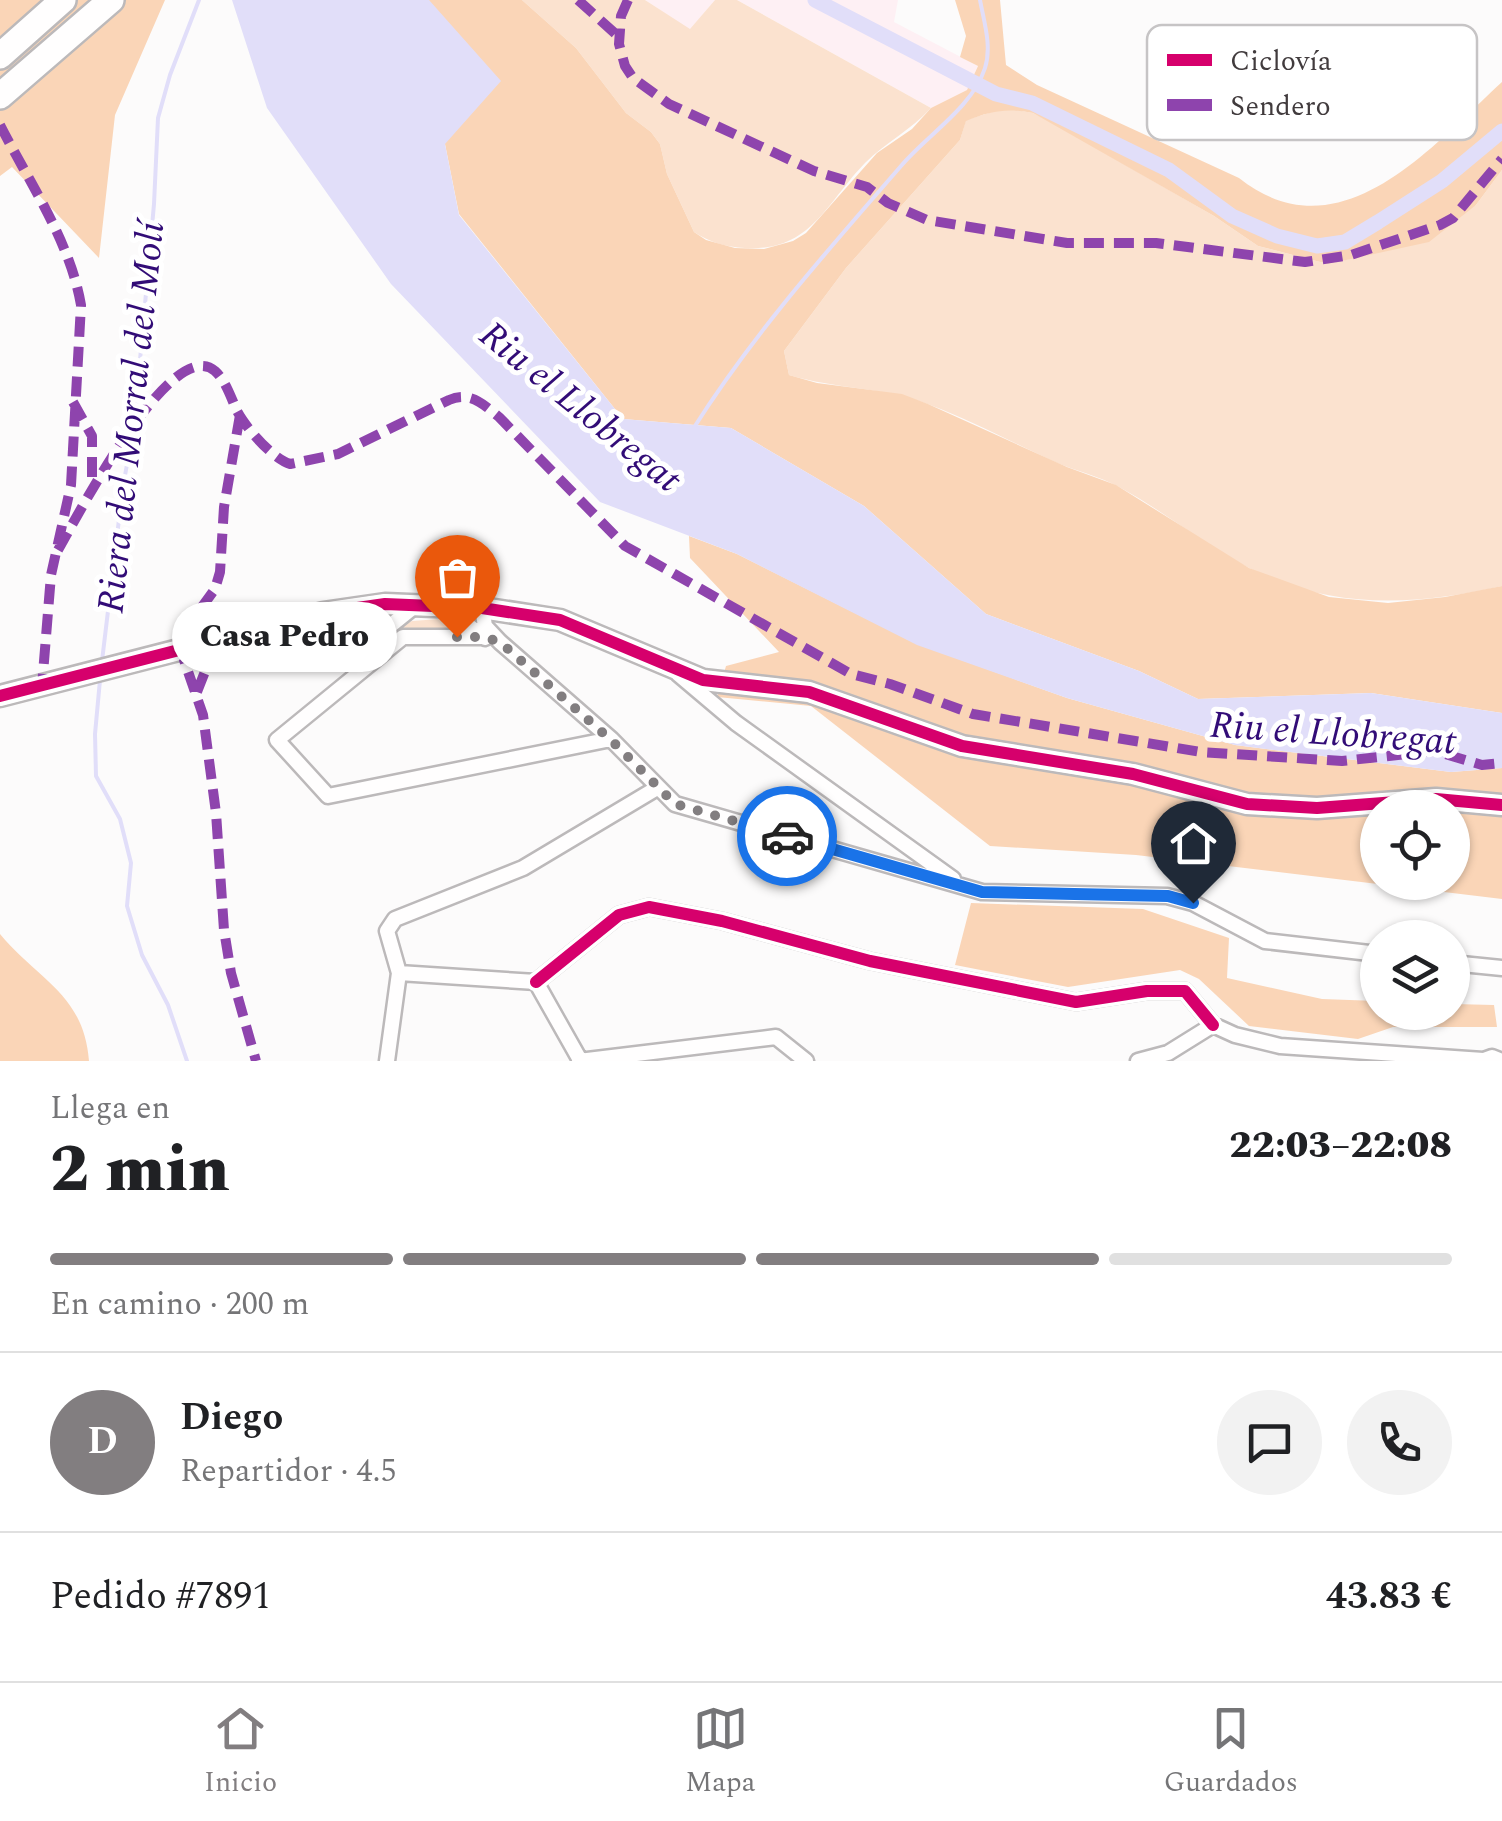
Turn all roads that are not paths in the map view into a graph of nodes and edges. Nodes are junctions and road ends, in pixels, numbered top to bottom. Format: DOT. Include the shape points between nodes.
graph roads {
  1 [pos="63,0"];
  2 [pos="110,0"];
  3 [pos="0,56"];
  4 [pos="0,96"];
  5 [pos="417,604"];
  6 [pos="442,605"];
  7 [pos="355,607"];
  8 [pos="482,608"];
  9 [pos="484,637"];
  10 [pos="500,642"];
  11 [pos="383,650"];
  12 [pos="674,670"];
  13 [pos="0,696"];
  14 [pos="611,740"];
  15 [pos="657,788"];
  16 [pos="1502,806"];
  17 [pos="962,885"];
  18 [pos="1360,952"];
  19 [pos="1470,965"];
  20 [pos="1502,968"];
  21 [pos="399,974"];
  22 [pos="536,982"];
  23 [pos="1213,1025"];
  24 [pos="580,1060"];
  25 [pos="1482,1060"];
  26 [pos="387,1061"];
  27 [pos="806,1061"];
  28 [pos="1138,1061"];
  29 [pos="1502,1061"];
  1 -- 3 [label="highway"];
  2 -- 4 [label="highway"];
  5 -- 6 [label="street"];
  5 -- 7 [label="street"];
  5 -- 11 [label="street" via="390,626"];
  6 -- 8 [label="street"];
  6 -- 9 [label="street"];
  7 -- 11 [label="street" via="383,631"];
  7 -- 13 [label="street"];
  8 -- 10 [label="street" via="485,626"];
  8 -- 12 [label="street" via="560,620"];
  9 -- 10 [label="street"];
  9 -- 11 [label="street" via="403,637"];
  10 -- 14 [label="street"];
  11 -- 14 [label="street" via="277,740 328,796"];
  12 -- 16 [label="street" via="730,685 809,692 962,746 1133,774 1247,804 1317,808 1436,799"];
  12 -- 17 [label="street" via="736,723"];
  14 -- 15 [label="street"];
  15 -- 17 [label="street" via="675,804"];
  15 -- 21 [label="street" via="523,868 395,919 387,931"];
  17 -- 18 [label="street" via="1004,894 1168,896 1265,941"];
  19 -- 20 [label="street"];
  21 -- 22 [label="street"];
  21 -- 26 [label="street"];
  22 -- 23 [label="street" via="619,915 649,907 1076,1002 1185,991"];
  22 -- 24 [label="street"];
  23 -- 25 [label="street" via="1280,1046"];
  23 -- 28 [label="street"];
  24 -- 27 [label="street" via="776,1037"];
  25 -- 29 [label="street"];
}
